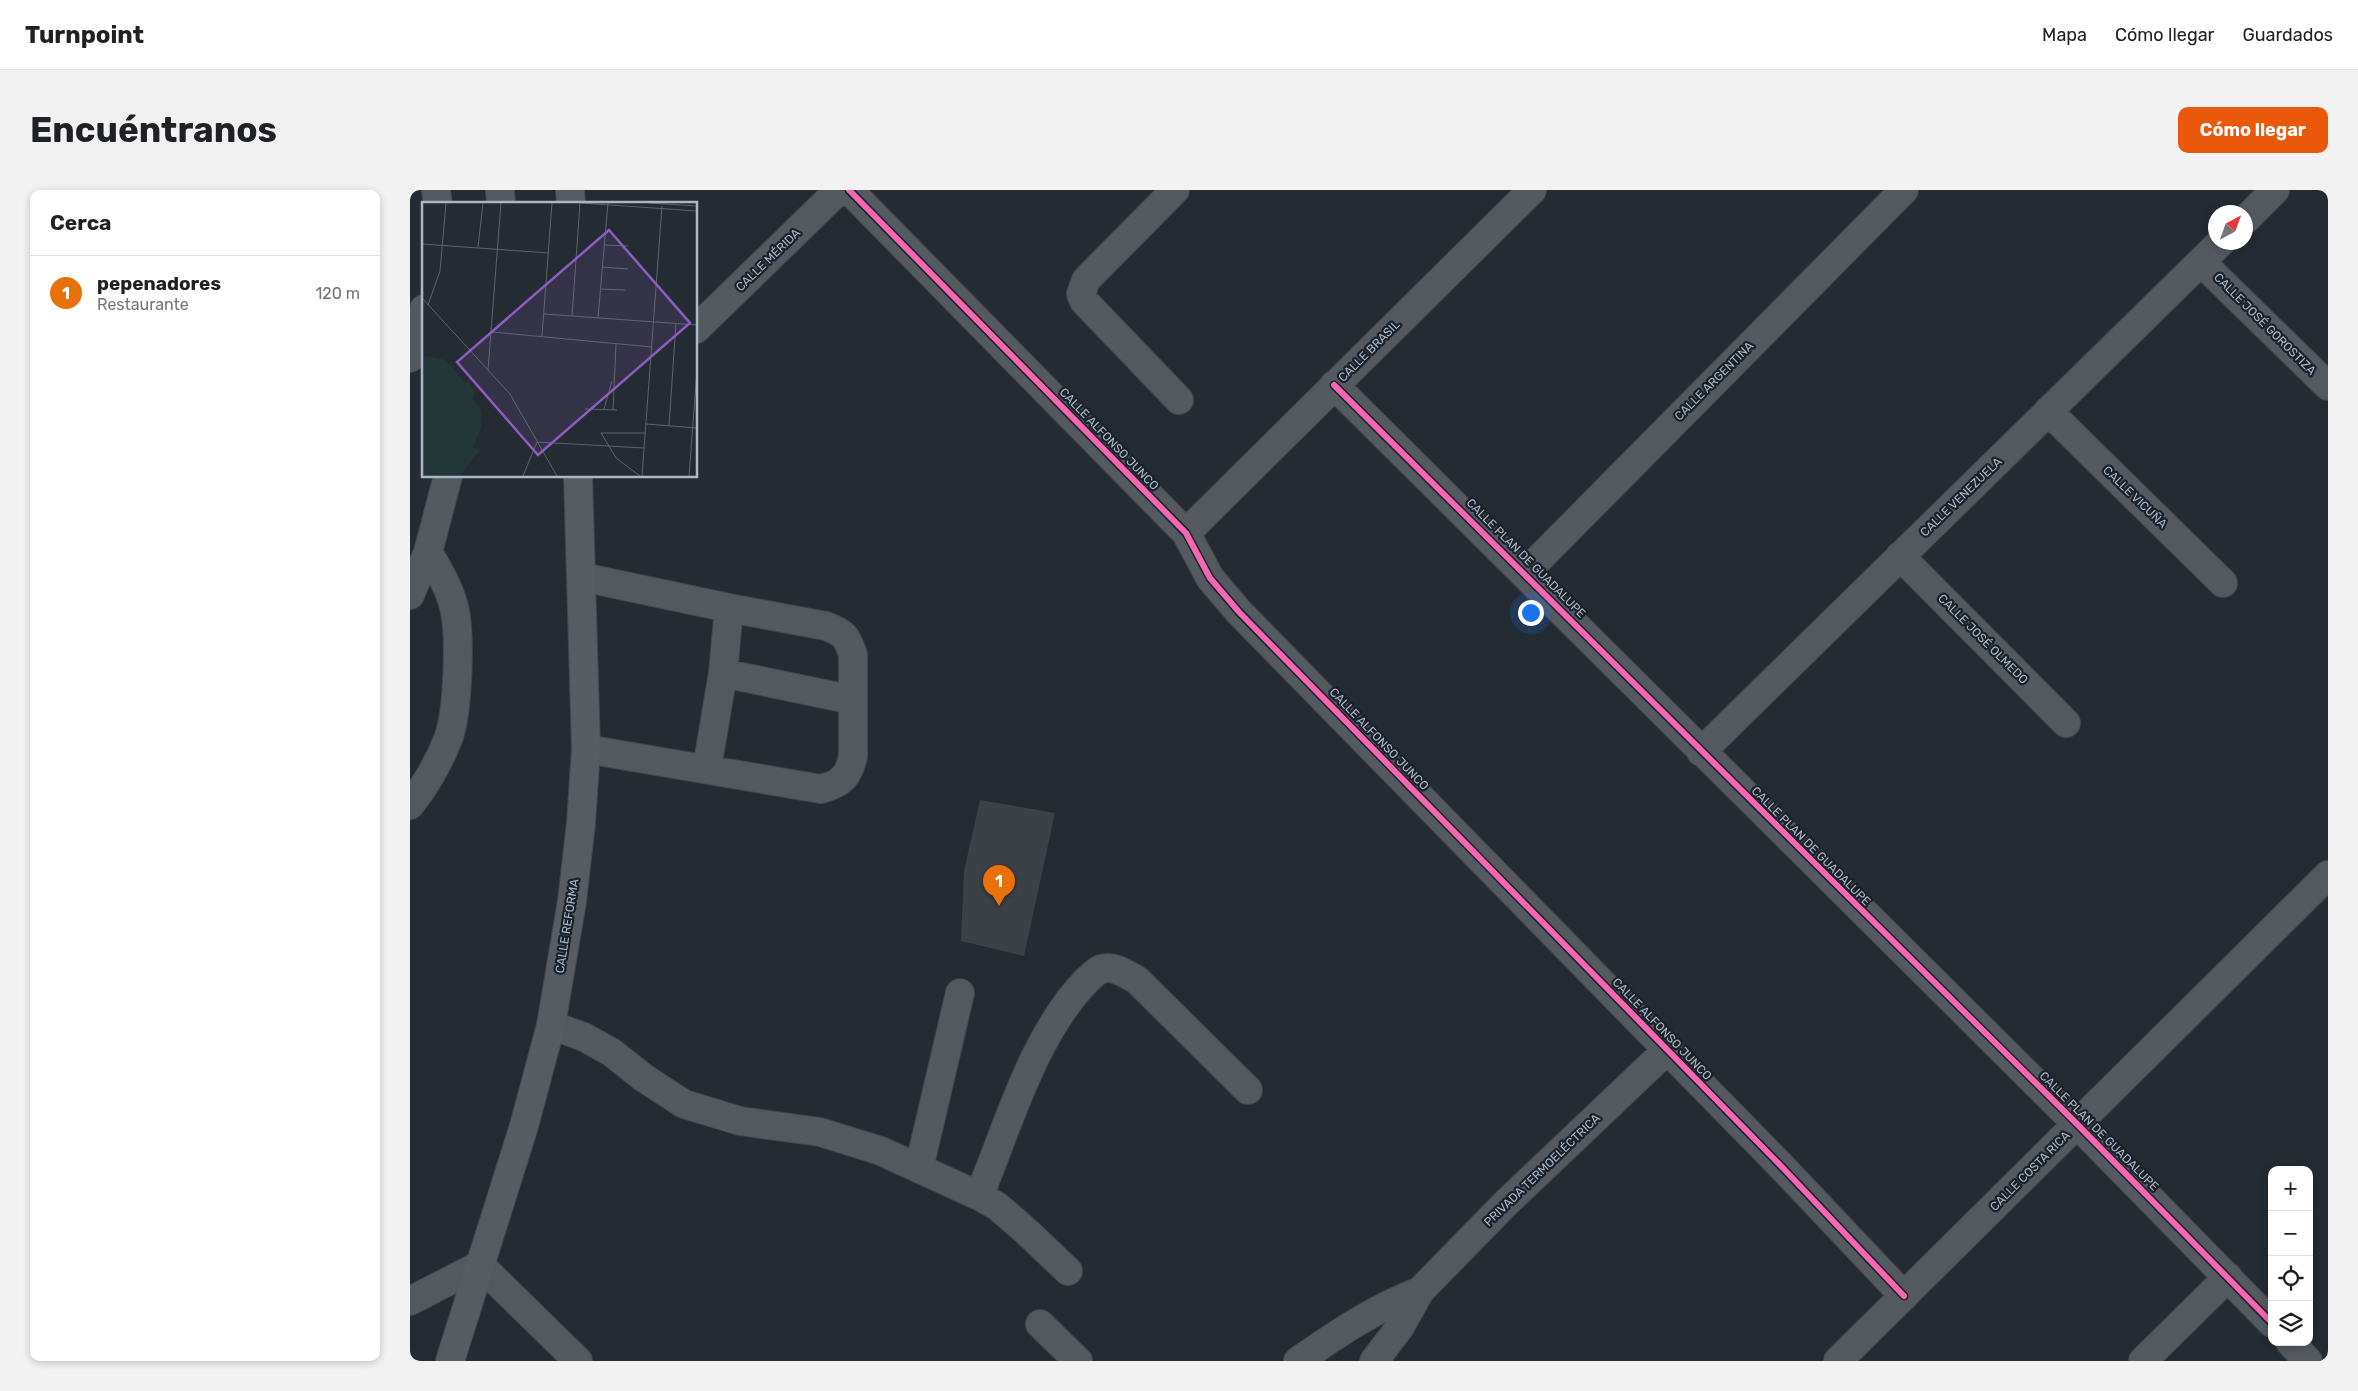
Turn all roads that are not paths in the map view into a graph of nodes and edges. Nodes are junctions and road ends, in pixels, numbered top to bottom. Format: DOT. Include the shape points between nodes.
graph roads {
  1 [pos="839,190"];
  2 [pos="849,190"];
  3 [pos="1175,190"];
  4 [pos="1532,190"];
  5 [pos="1904,190"];
  6 [pos="2275,190"];
  7 [pos="2253,212"];
  8 [pos="2213,250"];
  9 [pos="2201,262"];
  10 [pos="422,316"];
  11 [pos="698,327"];
  12 [pos="410,358"];
  13 [pos="1334,385"];
  14 [pos="2328,386"];
  15 [pos="1179,400"];
  16 [pos="2048,411"];
  17 [pos="447,478"];
  18 [pos="578,478"];
  19 [pos="1186,534"];
  20 [pos="428,552"];
  21 [pos="1900,556"];
  22 [pos="1525,573"];
  23 [pos="582,576"];
  24 [pos="2223,583"];
  25 [pos="410,595"];
  26 [pos="729,608"];
  27 [pos="723,673"];
  28 [pos="853,700"];
  29 [pos="2066,723"];
  30 [pos="586,749"];
  31 [pos="1702,752"];
  32 [pos="706,768"];
  33 [pos="410,806"];
  34 [pos="2328,875"];
  35 [pos="960,993"];
  36 [pos="551,1025"];
  37 [pos="1666,1050"];
  38 [pos="1248,1090"];
  39 [pos="2077,1124"];
  40 [pos="920,1168"];
  41 [pos="979,1196"];
  42 [pos="480,1265"];
  43 [pos="1068,1271"];
  44 [pos="2228,1277"];
  45 [pos="1420,1291"];
  46 [pos="1904,1296"];
  47 [pos="410,1301"];
  48 [pos="2268,1319"];
  49 [pos="1040,1324"];
  50 [pos="2294,1346"];
  51 [pos="450,1361"];
  52 [pos="578,1361"];
  53 [pos="1078,1361"];
  54 [pos="1298,1361"];
  55 [pos="1374,1361"];
  56 [pos="1838,1361"];
  57 [pos="2143,1361"];
  58 [pos="2308,1361"];
  1 -- 11 [label="street, CALLE MÉRIDA"];
  2 -- 19 [label="street, CALLE ALFONSO JUNCO"];
  3 -- 15 [label="street" via="1086,280 1081,294 1084,301"];
  4 -- 13 [label="street, CALLE BRASIL"];
  5 -- 22 [label="street, CALLE ARGENTINA"];
  6 -- 7 [label="street"];
  8 -- 9 [label="street, CALLE VENEZUELA"];
  9 -- 14 [label="street, CALLE JOSÉ GOROSTIZA"];
  9 -- 16 [label="street, CALLE VENEZUELA"];
  10 -- 12 [label="street"];
  13 -- 19 [label="street, CALLE BRASIL"];
  13 -- 22 [label="street, CALLE PLAN DE GUADALUPE"];
  16 -- 21 [label="street, CALLE VENEZUELA"];
  16 -- 24 [label="street, CALLE VICUÑA"];
  17 -- 20 [label="street"];
  18 -- 23 [label="main road, CALLE REFORMA"];
  19 -- 37 [label="street, CALLE ALFONSO JUNCO" via="1210,578 1240,612"];
  20 -- 25 [label="street"];
  20 -- 33 [label="street" via="443,578 455,614 458,631 456,694 448,738 422,790"];
  21 -- 29 [label="street, CALLE JOSÉ OLMEDO"];
  21 -- 31 [label="street, CALLE VENEZUELA"];
  22 -- 31 [label="street, CALLE PLAN DE GUADALUPE"];
  23 -- 26 [label="street"];
  23 -- 30 [label="main road, CALLE REFORMA"];
  26 -- 27 [label="street"];
  26 -- 28 [label="street" via="839,631 848,639 853,655"];
  27 -- 28 [label="street"];
  27 -- 32 [label="street"];
  28 -- 32 [label="street" via="851,768 836,786 821,789"];
  30 -- 32 [label="street"];
  30 -- 36 [label="main road, CALLE REFORMA" via="572,901"];
  31 -- 39 [label="street, CALLE PLAN DE GUADALUPE"];
  34 -- 39 [label="street, CALLE COSTA RICA"];
  35 -- 40 [label="street"];
  36 -- 40 [label="street" via="584,1037 611,1052 684,1104 740,1122 820,1132 881,1151"];
  36 -- 42 [label="main road, CALLE REFORMA" via="524,1126"];
  37 -- 45 [label="street, PRIVADA TERMOELÉCTRICA" via="1505,1204"];
  37 -- 46 [label="street, CALLE ALFONSO JUNCO"];
  38 -- 41 [label="street" via="1137,980 1122,971 1100,969 1074,994 1036,1057"];
  39 -- 44 [label="street, CALLE PLAN DE GUADALUPE"];
  39 -- 46 [label="street, CALLE COSTA RICA"];
  40 -- 41 [label="street"];
  41 -- 43 [label="street" via="1004,1212"];
  42 -- 47 [label="street"];
  42 -- 51 [label="main road, CALLE REFORMA"];
  42 -- 52 [label="street"];
  44 -- 48 [label="street, CALLE PLAN DE GUADALUPE"];
  44 -- 57 [label="street"];
  45 -- 54 [label="street, PRIVADA TERMOELÉCTRICA" via="1389,1303 1345,1328"];
  45 -- 55 [label="street, PRIVADA TERMOELÉCTRICA" via="1400,1327"];
  46 -- 56 [label="street, CALLE COSTA RICA"];
  49 -- 53 [label="street"];
  50 -- 58 [label="street"];
}
